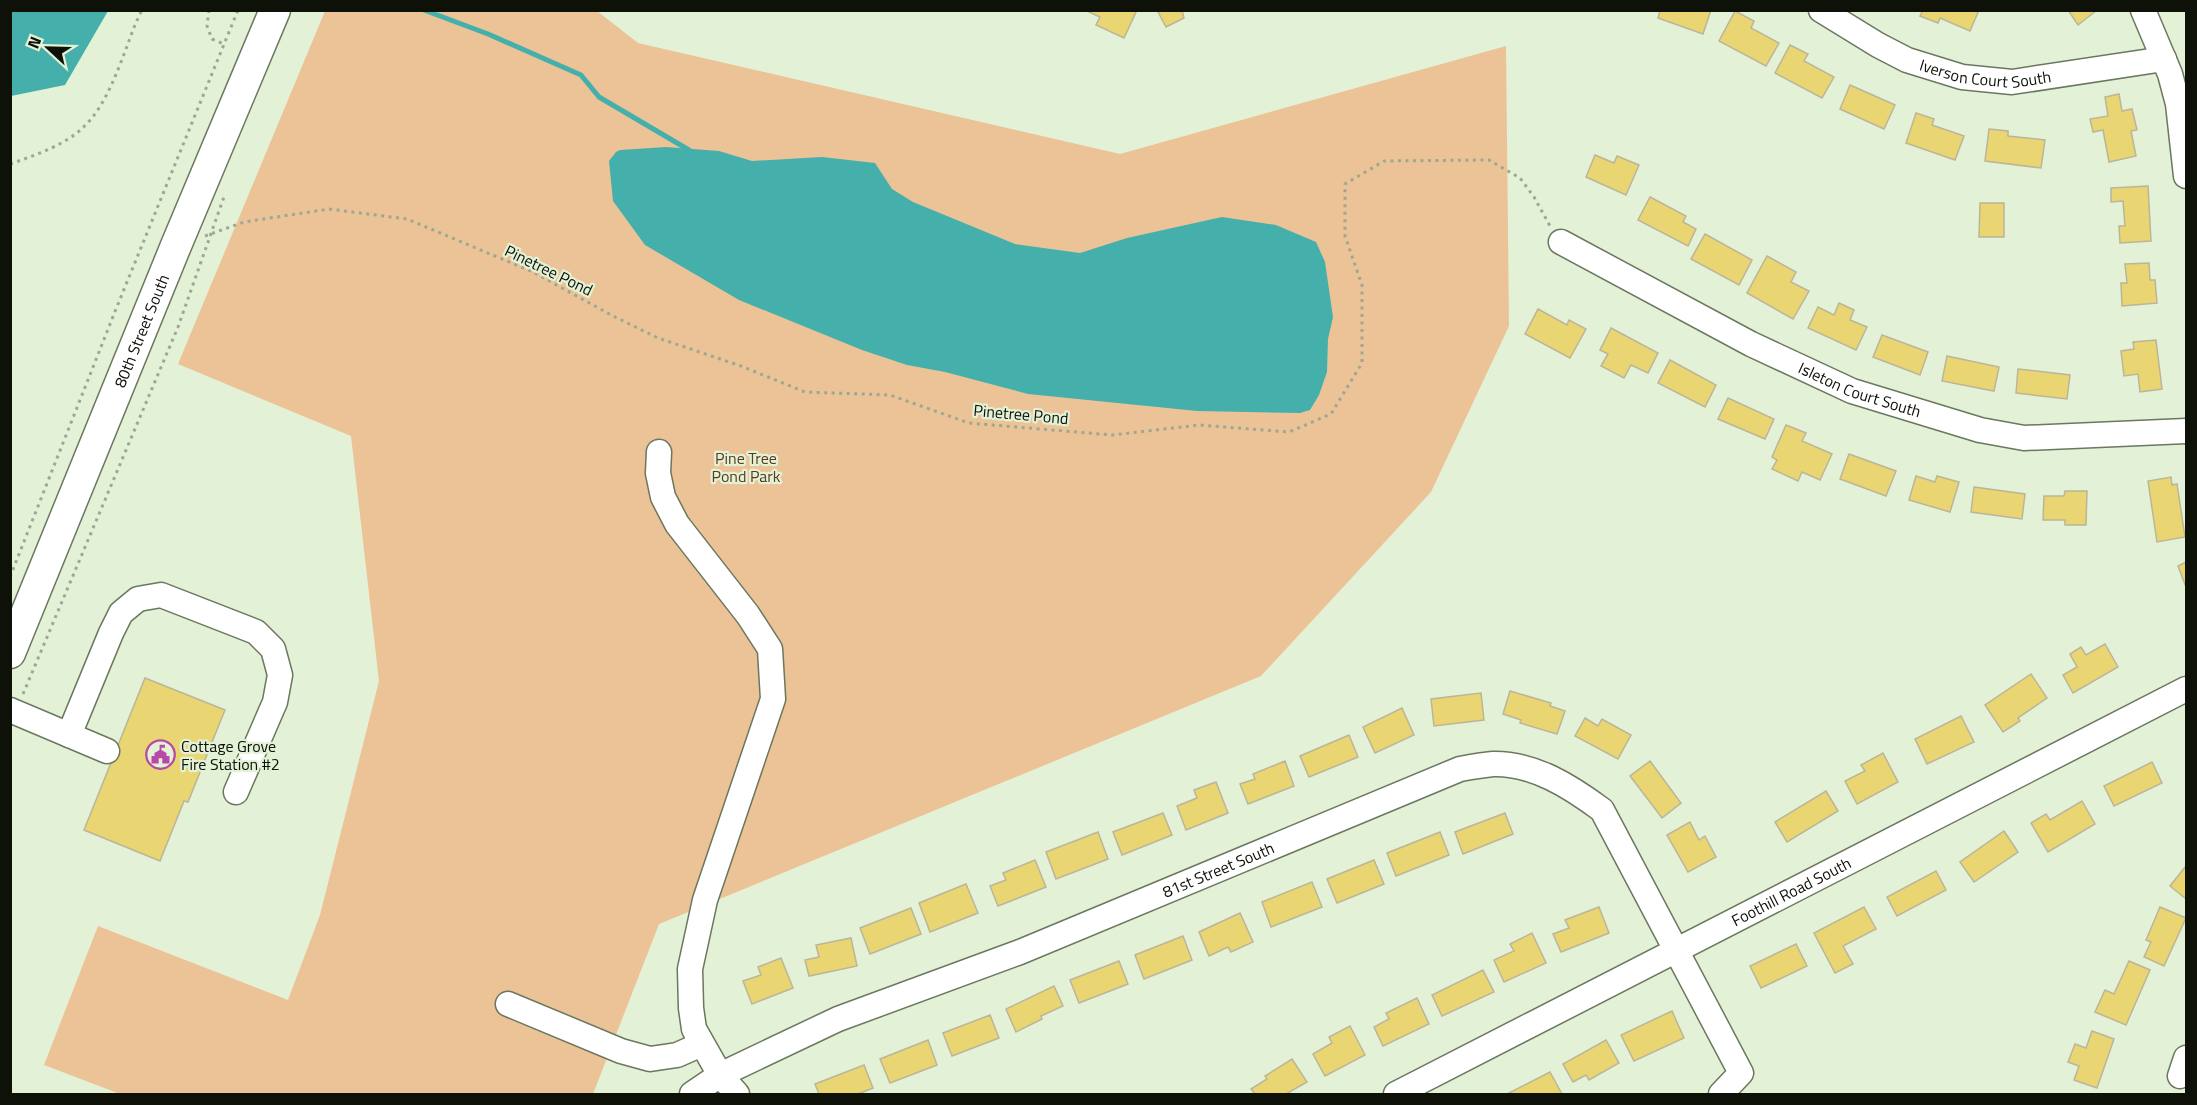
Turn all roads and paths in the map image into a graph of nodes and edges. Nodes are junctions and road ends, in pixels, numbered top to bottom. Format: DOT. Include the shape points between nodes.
graph roads {
  1 [pos="142,10"];
  2 [pos="209,10"];
  3 [pos="238,10"];
  4 [pos="275,10"];
  5 [pos="1821,10"];
  6 [pos="2143,10"];
  7 [pos="224,44"];
  8 [pos="2164,59"];
  9 [pos="10,164"];
  10 [pos="2187,176"];
  11 [pos="226,194"];
  12 [pos="211,234"];
  13 [pos="1561,242"];
  14 [pos="175,248"];
  15 [pos="2187,431"];
  16 [pos="659,452"];
  17 [pos="10,577"];
  18 [pos="10,653"];
  19 [pos="2187,689"];
  20 [pos="13,711"];
  21 [pos="69,735"];
  22 [pos="106,751"];
  23 [pos="236,792"];
  24 [pos="1676,949"];
  25 [pos="508,1004"];
  26 [pos="702,1044"];
  27 [pos="720,1075"];
  28 [pos="692,1095"];
  29 [pos="737,1095"];
  30 [pos="1396,1095"];
  31 [pos="1721,1095"];
  1 -- 9 [label="path" via="96,114 68,140 47,152"];
  2 -- 7 [label="path" via="207,26 212,39"];
  3 -- 7 [label="path"];
  4 -- 14 [label="main road, 80th Street South"];
  5 -- 8 [label="street, Iverson Court South" via="1907,60 1962,77 2012,82"];
  6 -- 8 [label="street"];
  7 -- 17 [label="path"];
  8 -- 10 [label="street" via="2178,104"];
  11 -- 12 [label="path"];
  12 -- 13 [label="path, Pinetree Pond" via="244,222 329,209 407,219 533,272 658,338 805,392 890,395 969,423 1112,435 1199,424 1289,432 1331,414 1362,363 1362,285 1345,236 1345,184 1384,161 1489,160 1520,178"];
  12 -- 14 [label="path, Pinetree Pond"];
  12 -- 20 [label="path" via="178,327"];
  13 -- 15 [label="street, Isleton Court South" via="1751,344 1852,391 1980,430 2024,438"];
  14 -- 18 [label="main road, 80th Street South"];
  16 -- 26 [label="street" via="663,496 677,524 748,615 770,650 773,699 705,900 690,969 694,1029"];
  19 -- 24 [label="street, Foothill Road South"];
  20 -- 21 [label="street"];
  21 -- 22 [label="street"];
  21 -- 23 [label="street" via="121,613 138,599 161,595 256,632 273,649 280,675 275,702"];
  24 -- 27 [label="street, 81st Street South" via="1602,810 1574,789 1542,774 1491,764 1460,769 1020,952 838,1019"];
  24 -- 30 [label="street, Foothill Road South"];
  24 -- 31 [label="street, 81st Street South" via="1741,1073"];
  25 -- 26 [label="street" via="621,1051 650,1059 677,1055"];
  26 -- 27 [label="street"];
  27 -- 28 [label="street, 81st Street South"];
  27 -- 29 [label="street"];
}
